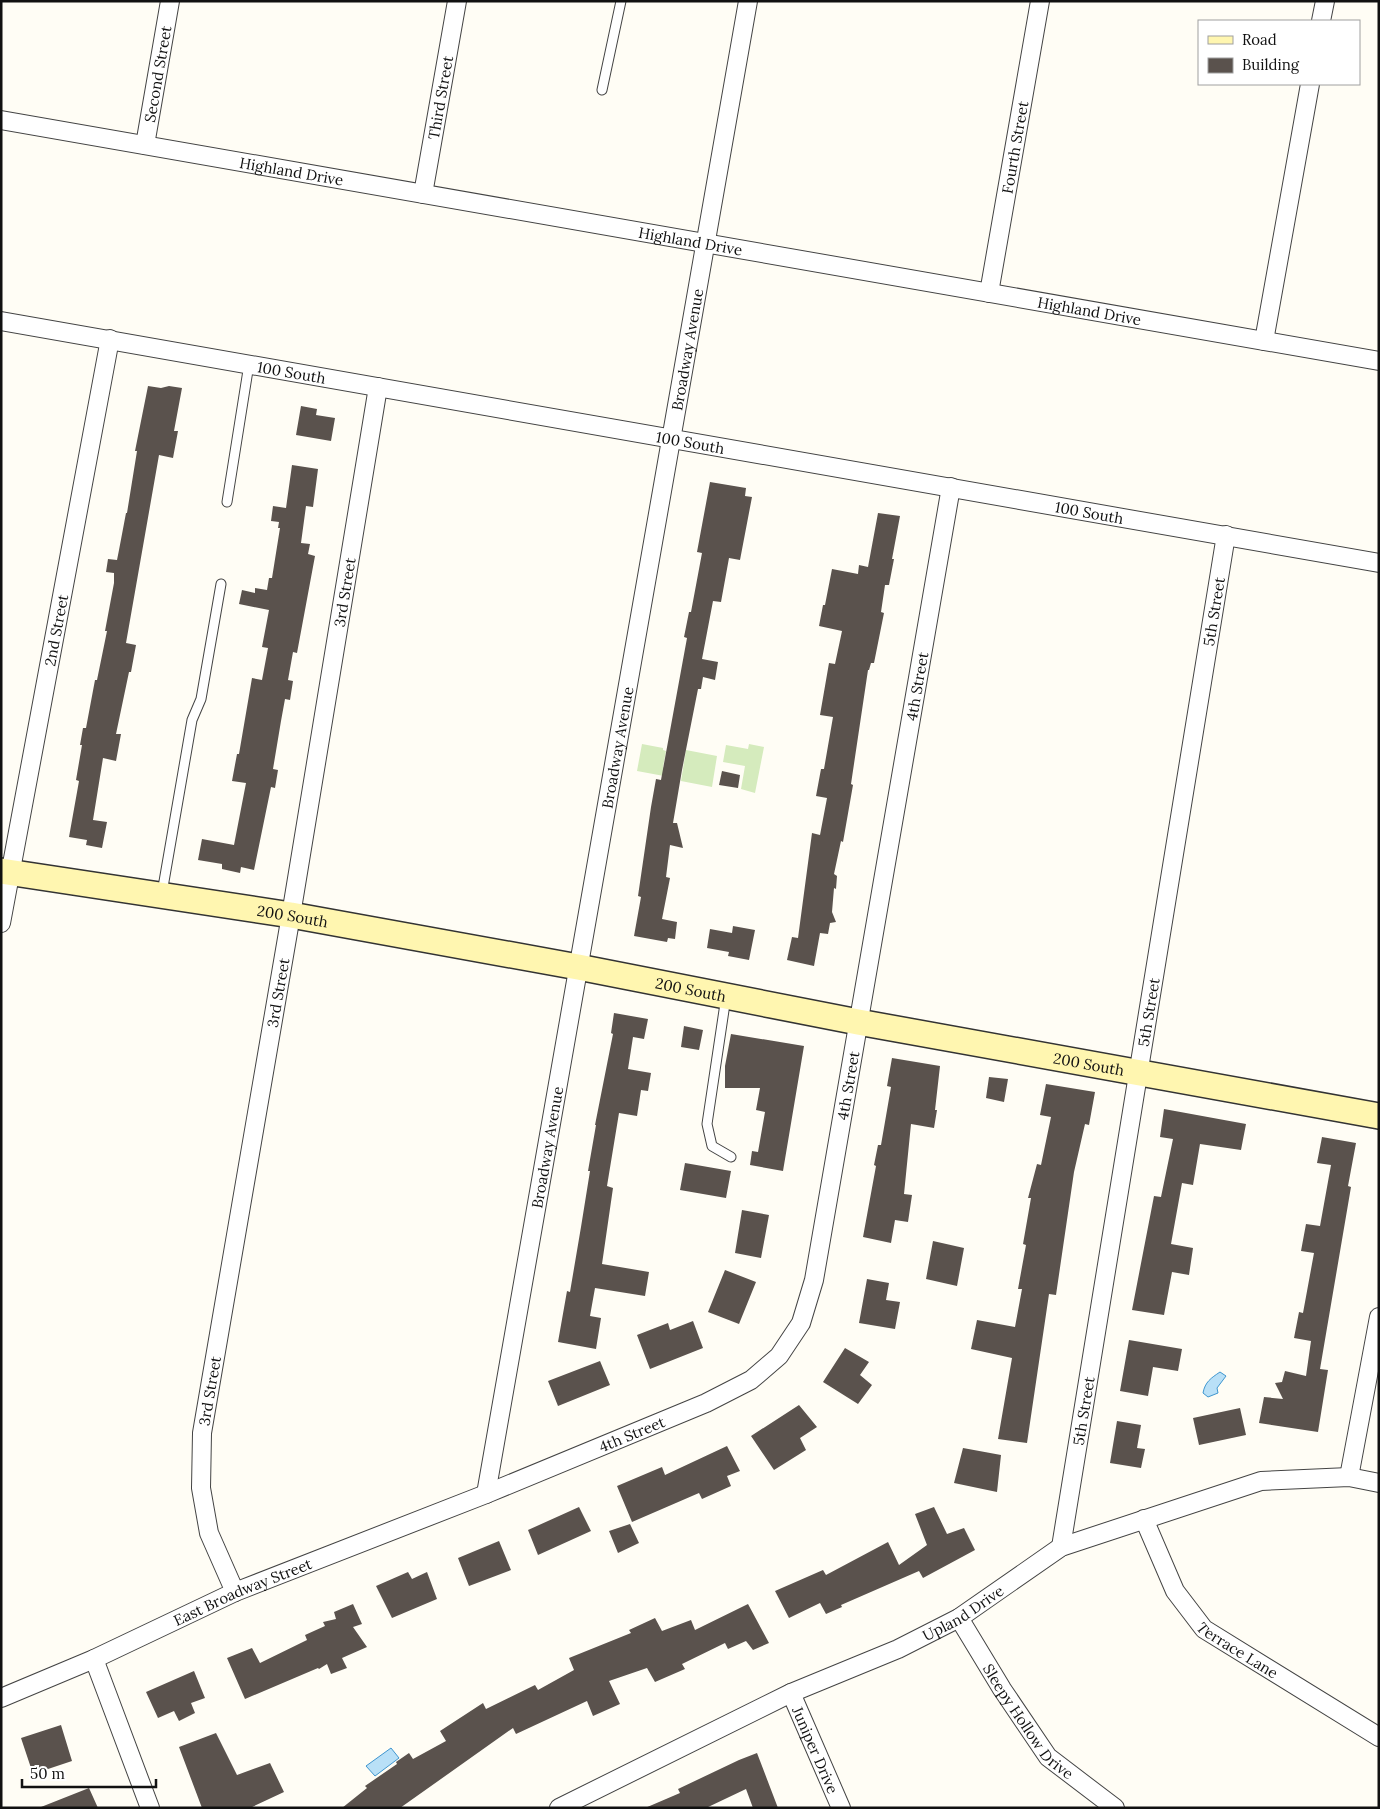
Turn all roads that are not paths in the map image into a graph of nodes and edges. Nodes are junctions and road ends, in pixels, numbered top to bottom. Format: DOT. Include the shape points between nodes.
graph roads {
  1 [pos="170,1"];
  2 [pos="457,1"];
  3 [pos="621,1"];
  4 [pos="748,1"];
  5 [pos="1040,1"];
  6 [pos="1325,1"];
  7 [pos="1321,20"];
  8 [pos="1310,85"];
  9 [pos="602,90"];
  10 [pos="1,120"];
  11 [pos="145,145"];
  12 [pos="423,194"];
  13 [pos="705,243"];
  14 [pos="989,293"];
  15 [pos="1,321"];
  16 [pos="110,339"];
  17 [pos="1264,341"];
  18 [pos="1379,361"];
  19 [pos="249,364"];
  20 [pos="378,387"];
  21 [pos="671,439"];
  22 [pos="951,487"];
  23 [pos="227,502"];
  24 [pos="1226,535"];
  25 [pos="1379,563"];
  26 [pos="221,584"];
  27 [pos="5,872"];
  28 [pos="162,896"];
  29 [pos="291,915"];
  30 [pos="1,923"];
  31 [pos="578,967"];
  32 [pos="726,996"];
  33 [pos="858,1022"];
  34 [pos="1138,1072"];
  35 [pos="1379,1116"];
  36 [pos="731,1158"];
  37 [pos="1379,1316"];
  38 [pos="1350,1477"];
  39 [pos="1379,1483"];
  40 [pos="486,1494"];
  41 [pos="1144,1519"];
  42 [pos="1061,1547"];
  43 [pos="235,1592"];
  44 [pos="959,1618"];
  45 [pos="94,1659"];
  46 [pos="791,1693"];
  47 [pos="1,1698"];
  48 [pos="1379,1738"];
  49 [pos="150,1808"];
  50 [pos="558,1808"];
  51 [pos="841,1808"];
  52 [pos="1115,1808"];
  1 -- 11 [label="street, Second Street"];
  2 -- 12 [label="street, Third Street"];
  3 -- 9 [label="lane"];
  4 -- 13 [label="street, Broadway Avenue"];
  5 -- 14 [label="street, Fourth Street"];
  6 -- 7 [label="street"];
  8 -- 17 [label="street"];
  10 -- 11 [label="street, Highland Drive"];
  11 -- 12 [label="street, Highland Drive"];
  12 -- 13 [label="street, Highland Drive"];
  13 -- 14 [label="street, Highland Drive"];
  13 -- 21 [label="street, Broadway Avenue"];
  14 -- 17 [label="street, Highland Drive"];
  15 -- 16 [label="street, 100 South"];
  16 -- 19 [label="street, 100 South"];
  16 -- 27 [label="street, 2nd Street"];
  17 -- 18 [label="street, Highland Drive"];
  19 -- 20 [label="street, 100 South"];
  19 -- 23 [label="lane"];
  20 -- 21 [label="street, 100 South"];
  20 -- 29 [label="street, 3rd Street"];
  21 -- 22 [label="street, 100 South"];
  21 -- 31 [label="street, Broadway Avenue"];
  22 -- 24 [label="street, 100 South"];
  22 -- 33 [label="street, 4th Street"];
  24 -- 25 [label="street, 100 South"];
  24 -- 34 [label="street, 5th Street"];
  26 -- 28 [label="lane" via="200,699 192,720"];
  27 -- 28 [label="street, 200 South"];
  27 -- 30 [label="street, 2nd Street"];
  28 -- 29 [label="street, 200 South"];
  29 -- 31 [label="street, 200 South"];
  29 -- 43 [label="street, 3rd Street" via="202,1433 201,1488 209,1533"];
  31 -- 32 [label="street, 200 South"];
  31 -- 40 [label="street, Broadway Avenue"];
  32 -- 33 [label="street, 200 South"];
  32 -- 36 [label="lane" via="707,1124 712,1146"];
  33 -- 34 [label="street, 200 South"];
  33 -- 40 [label="street, 4th Street" via="814,1280 801,1323 779,1356 750,1380 706,1403"];
  34 -- 35 [label="street, 200 South"];
  34 -- 42 [label="street, 5th Street"];
  37 -- 38 [label="street"];
  38 -- 39 [label="street, Upland Drive"];
  38 -- 41 [label="street, Upland Drive" via="1261,1481"];
  40 -- 43 [label="street, East Broadway Street"];
  41 -- 42 [label="street, Upland Drive"];
  41 -- 48 [label="street, Terrace Lane" via="1175,1591 1204,1629"];
  42 -- 44 [label="street, Upland Drive"];
  43 -- 45 [label="street, East Broadway Street"];
  44 -- 46 [label="street, Upland Drive" via="898,1649"];
  44 -- 52 [label="street, Sleepy Hollow Drive" via="1048,1757"];
  45 -- 47 [label="street, East Broadway Street"];
  45 -- 49 [label="street"];
  46 -- 50 [label="street, Upland Drive"];
  46 -- 51 [label="street, Juniper Drive"];
}
